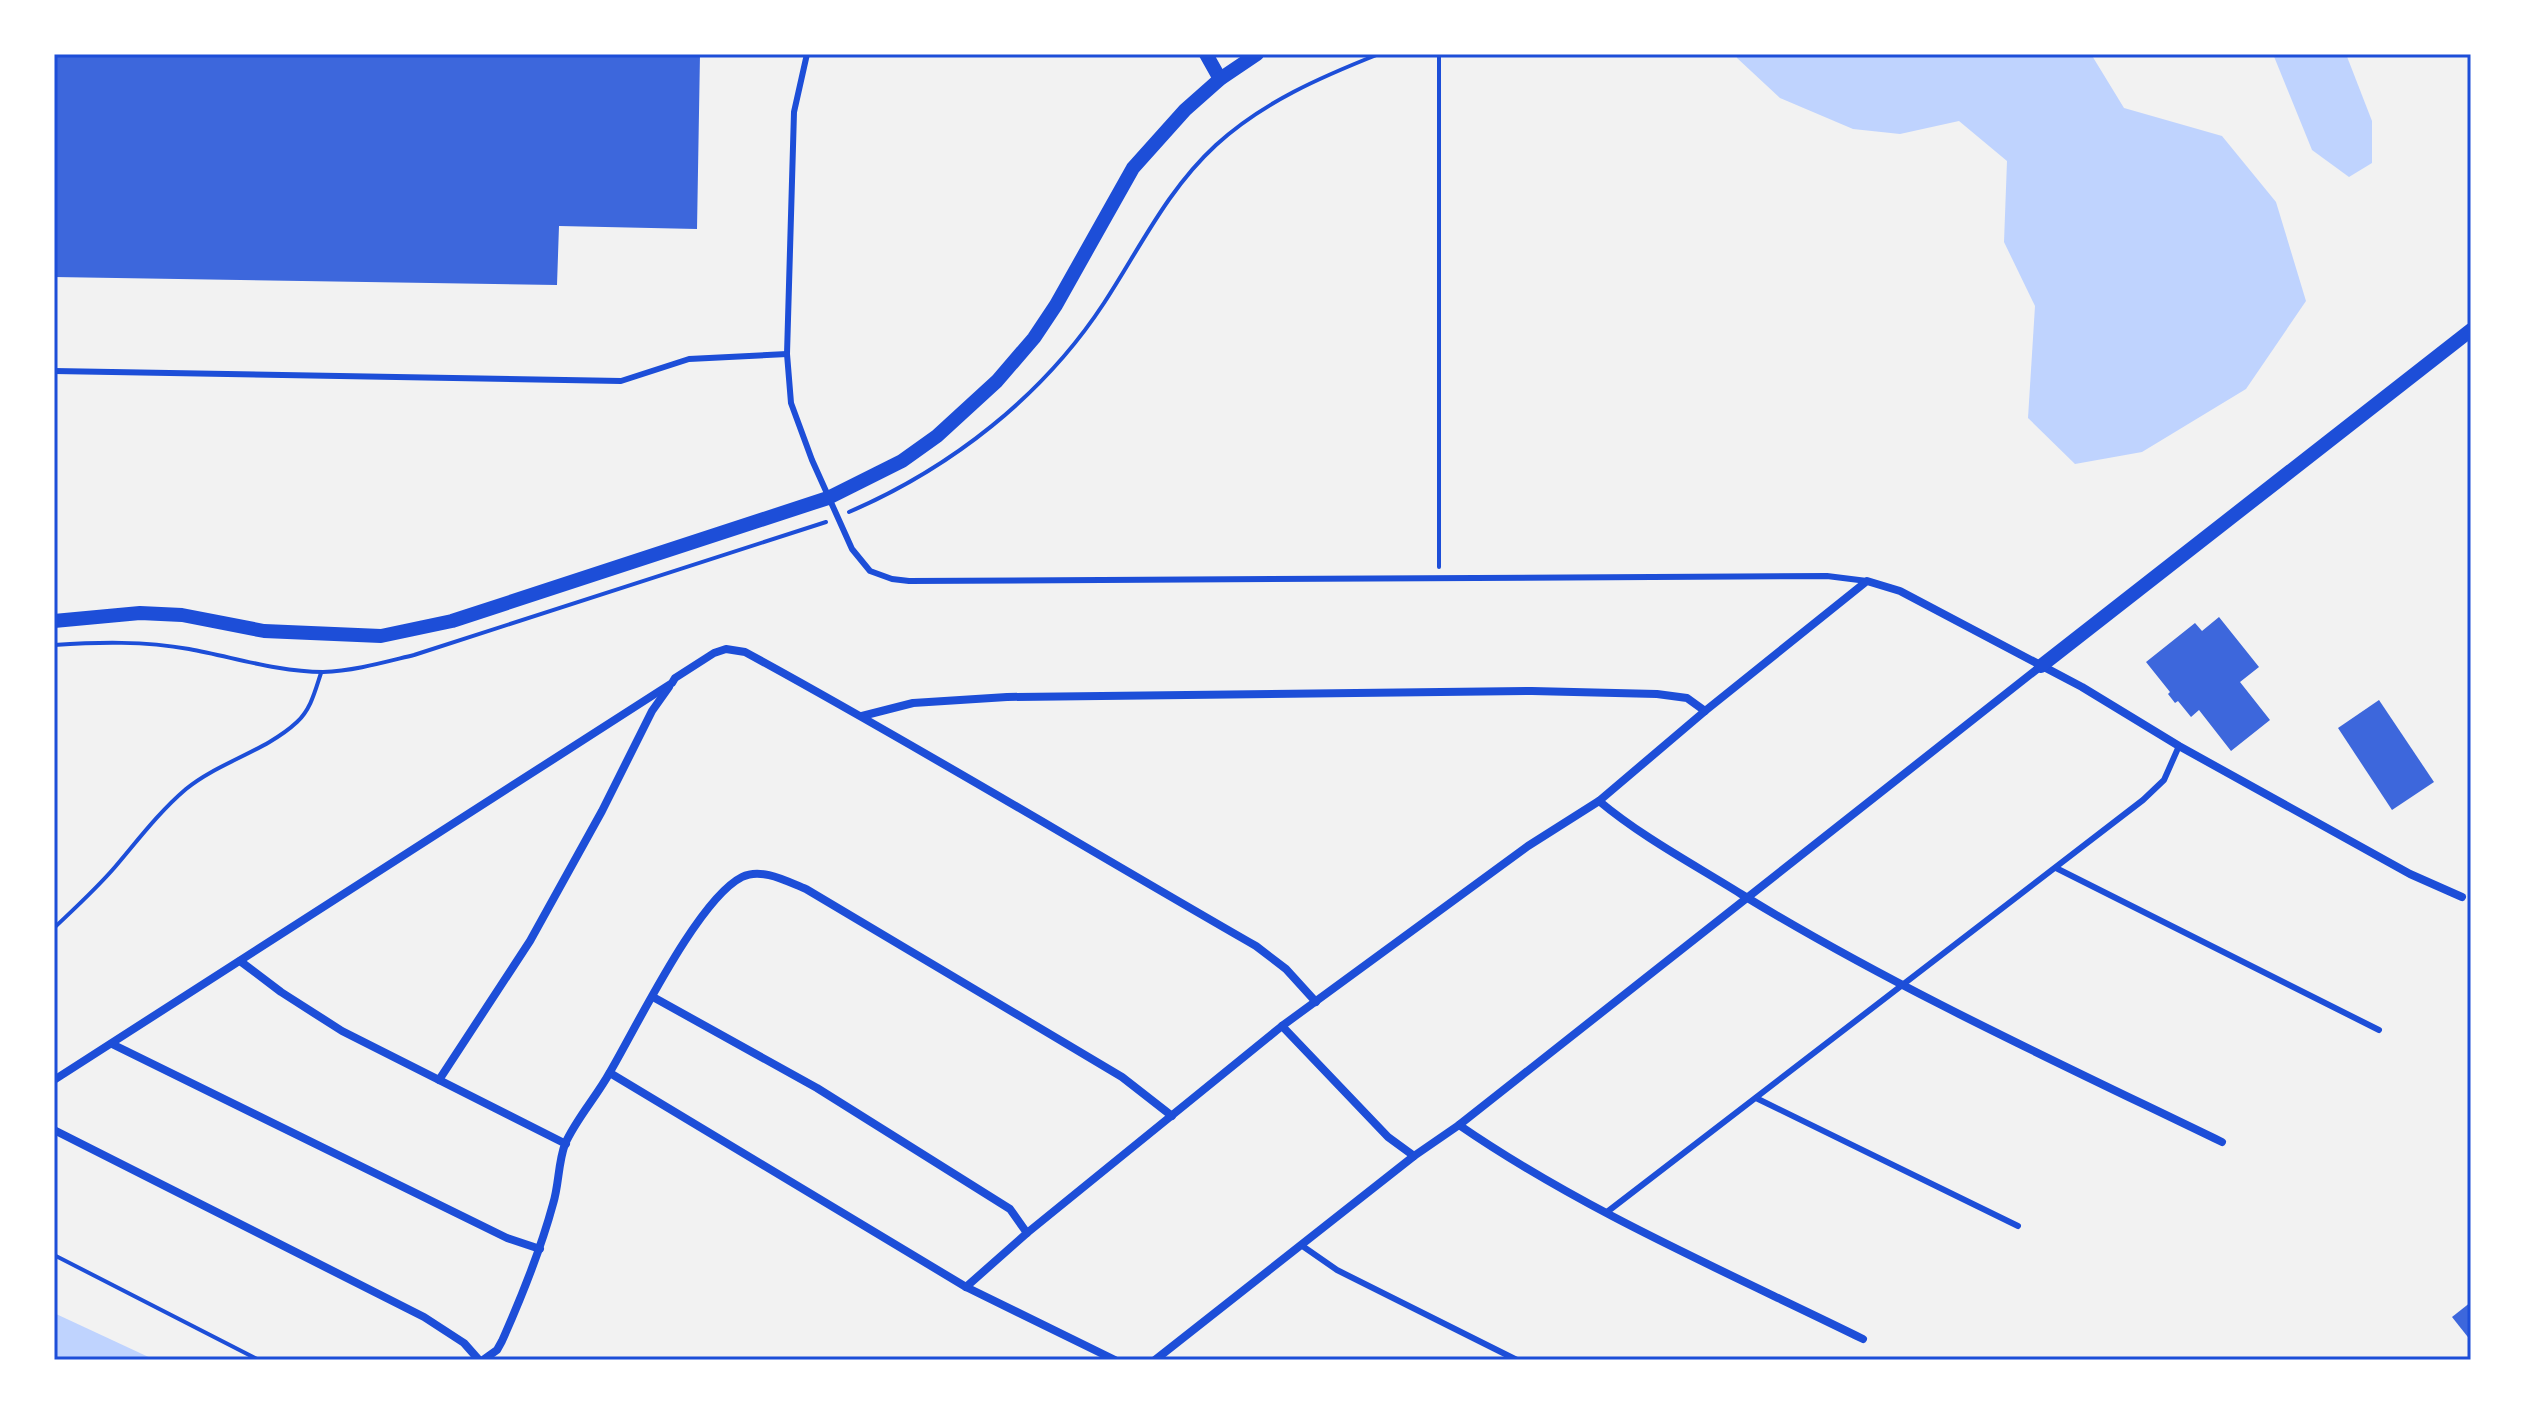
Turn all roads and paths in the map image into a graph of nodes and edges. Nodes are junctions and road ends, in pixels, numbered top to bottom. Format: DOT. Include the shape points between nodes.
graph roads {
  1 [pos="807,54"];
  2 [pos="1206,54"];
  3 [pos="1257,54"];
  4 [pos="1379,54"];
  5 [pos="1439,54"];
  6 [pos="1220,79"];
  7 [pos="2471,330"];
  8 [pos="787,354"];
  9 [pos="54,371"];
  10 [pos="828,498"];
  11 [pos="837,517"];
  12 [pos="1439,578"];
  13 [pos="1867,581"];
  14 [pos="54,621"];
  15 [pos="54,645"];
  16 [pos="2041,666"];
  17 [pos="321,672"];
  18 [pos="672,683"];
  19 [pos="1705,711"];
  20 [pos="862,716"];
  21 [pos="2179,746"];
  22 [pos="1599,801"];
  23 [pos="2056,868"];
  24 [pos="1747,897"];
  25 [pos="2462,897"];
  26 [pos="54,928"];
  27 [pos="240,961"];
  28 [pos="1901,986"];
  29 [pos="653,997"];
  30 [pos="1316,1002"];
  31 [pos="1282,1026"];
  32 [pos="2379,1030"];
  33 [pos="112,1044"];
  34 [pos="610,1073"];
  35 [pos="54,1080"];
  36 [pos="439,1080"];
  37 [pos="1756,1098"];
  38 [pos="1172,1116"];
  39 [pos="1459,1125"];
  40 [pos="54,1130"];
  41 [pos="2222,1142"];
  42 [pos="566,1144"];
  43 [pos="1414,1156"];
  44 [pos="1607,1212"];
  45 [pos="2018,1226"];
  46 [pos="1027,1233"];
  47 [pos="1301,1245"];
  48 [pos="540,1249"];
  49 [pos="54,1255"];
  50 [pos="966,1287"];
  51 [pos="1863,1339"];
  52 [pos="259,1360"];
  53 [pos="481,1360"];
  54 [pos="1115,1360"];
  55 [pos="1155,1360"];
  56 [pos="1517,1360"];
  1 -- 8 [label="lane" via="794,112"];
  2 -- 6 [label="street"];
  3 -- 6 [label="street"];
  4 -- 11 [label="path" via="1289,93 1216,145 1170,195 1105,302 1047,375 950,457 914,481"];
  5 -- 12 [label="path"];
  6 -- 10 [label="street" via="1133,168 1056,305 997,381 902,461"];
  7 -- 16 [label="street"];
  8 -- 9 [label="lane" via="689,359 621,381"];
  8 -- 10 [label="lane" via="791,403"];
  10 -- 11 [label="lane"];
  10 -- 14 [label="street" via="452,621 381,636 264,631 182,615 140,613"];
  11 -- 12 [label="lane" via="870,571 909,581"];
  11 -- 17 [label="path" via="414,655"];
  12 -- 13 [label="lane" via="1827,576"];
  13 -- 16 [label="street" via="1900,591"];
  13 -- 19 [label="street"];
  15 -- 17 [label="path" via="150,644"];
  16 -- 21 [label="street"];
  16 -- 24 [label="street"];
  17 -- 26 [label="path" via="308,711 296,723 185,790"];
  18 -- 20 [label="street" via="714,653 745,652"];
  18 -- 27 [label="street"];
  18 -- 36 [label="street" via="652,711 530,941"];
  19 -- 20 [label="street" via="1687,698 1657,694 1532,691 1007,697 913,703"];
  19 -- 22 [label="street"];
  20 -- 30 [label="street" via="1256,946"];
  21 -- 23 [label="lane" via="2164,780"];
  21 -- 25 [label="street" via="2410,874"];
  22 -- 24 [label="street"];
  22 -- 30 [label="street" via="1528,846"];
  23 -- 28 [label="lane"];
  23 -- 32 [label="lane"];
  24 -- 28 [label="street"];
  24 -- 39 [label="street"];
  27 -- 33 [label="street"];
  27 -- 36 [label="street" via="342,1031"];
  28 -- 37 [label="lane"];
  28 -- 41 [label="street"];
  29 -- 34 [label="street"];
  29 -- 38 [label="street" via="714,900 743,877 769,875 806,889 876,929 1122,1077"];
  29 -- 46 [label="street" via="817,1088 1010,1209"];
  30 -- 31 [label="street"];
  31 -- 38 [label="street"];
  31 -- 43 [label="street" via="1388,1137"];
  33 -- 35 [label="street"];
  33 -- 48 [label="street" via="507,1238"];
  34 -- 42 [label="street"];
  34 -- 50 [label="street"];
  36 -- 42 [label="street"];
  37 -- 44 [label="lane"];
  37 -- 45 [label="lane"];
  38 -- 46 [label="street"];
  39 -- 43 [label="street"];
  39 -- 44 [label="street"];
  40 -- 53 [label="street" via="424,1317"];
  42 -- 48 [label="street"];
  43 -- 47 [label="street"];
  44 -- 51 [label="street"];
  46 -- 50 [label="street"];
  47 -- 55 [label="street"];
  47 -- 56 [label="lane" via="1350,1277"];
  48 -- 53 [label="street" via="502,1341"];
  49 -- 52 [label="path"];
  50 -- 54 [label="street"];
}
